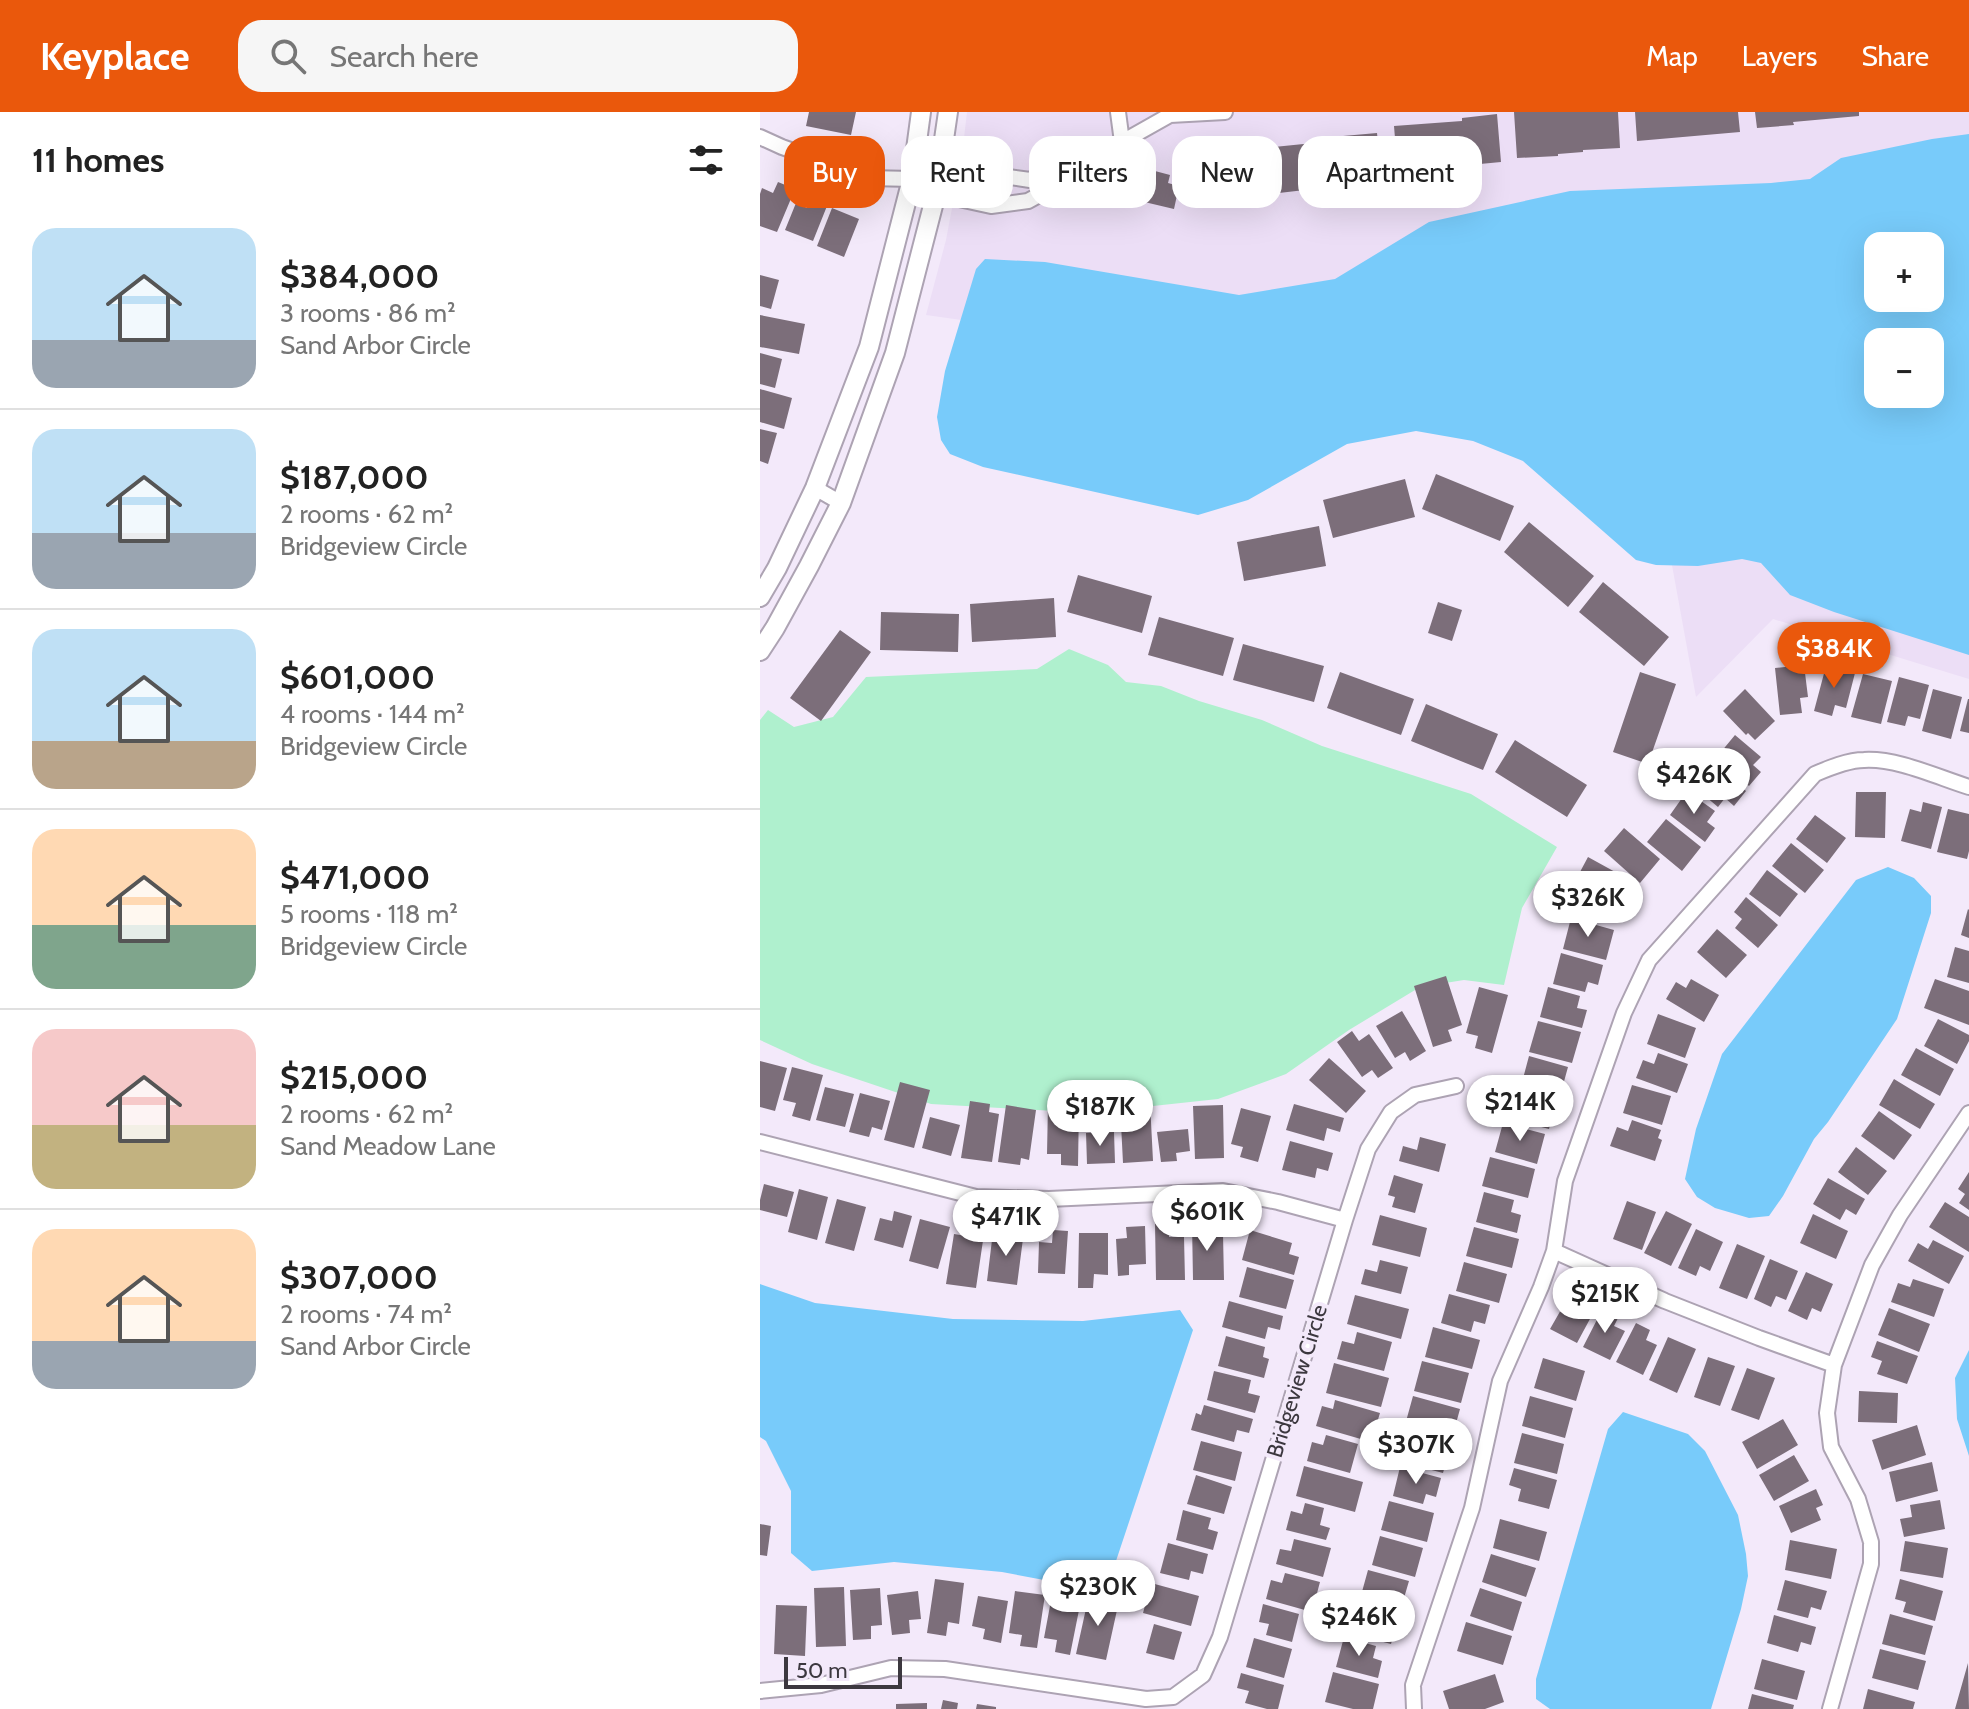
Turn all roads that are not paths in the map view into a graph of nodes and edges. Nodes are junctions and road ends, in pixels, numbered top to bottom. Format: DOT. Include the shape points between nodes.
graph roads {
  1 [pos="921,112"];
  2 [pos="948,112"];
  3 [pos="1118,112"];
  4 [pos="1225,112"];
  5 [pos="918,136"];
  6 [pos="945,136"];
  7 [pos="1121,136"];
  8 [pos="1133,136"];
  9 [pos="760,137"];
  10 [pos="901,179"];
  11 [pos="905,208"];
  12 [pos="932,208"];
  13 [pos="815,488"];
  14 [pos="841,503"];
  15 [pos="760,597"];
  16 [pos="760,651"];
  17 [pos="1969,787"];
  18 [pos="1456,1086"];
  19 [pos="1969,1113"];
  20 [pos="760,1142"];
  21 [pos="1345,1220"];
  22 [pos="1554,1251"];
  23 [pos="1834,1365"];
  24 [pos="760,1691"];
  25 [pos="1414,1709"];
  26 [pos="1830,1709"];
  1 -- 5 [label="street"];
  2 -- 6 [label="street"];
  3 -- 7 [label="street"];
  4 -- 8 [label="street" via="1170,115"];
  9 -- 10 [label="street" via="869,178"];
  11 -- 13 [label="street" via="869,347"];
  12 -- 14 [label="street" via="895,353"];
  13 -- 14 [label="street"];
  13 -- 15 [label="street"];
  14 -- 16 [label="street"];
  17 -- 22 [label="street" via="1892,762 1862,760 1815,774 1798,791 1649,960 1624,1013 1565,1181"];
  18 -- 21 [label="street, Bridgeview Circle" via="1415,1095 1391,1112 1368,1149"];
  19 -- 23 [label="street" via="1872,1265"];
  20 -- 21 [label="street" via="976,1197 1223,1191"];
  21 -- 24 [label="street, Bridgeview Circle" via="1225,1622 1203,1675 1173,1697 1146,1699 945,1669 891,1668 821,1685"];
  22 -- 23 [label="street" via="1665,1301"];
  22 -- 25 [label="street" via="1500,1381 1472,1508 1413,1685"];
  23 -- 26 [label="street" via="1827,1413 1831,1447 1858,1499 1871,1542 1871,1564"];
}
